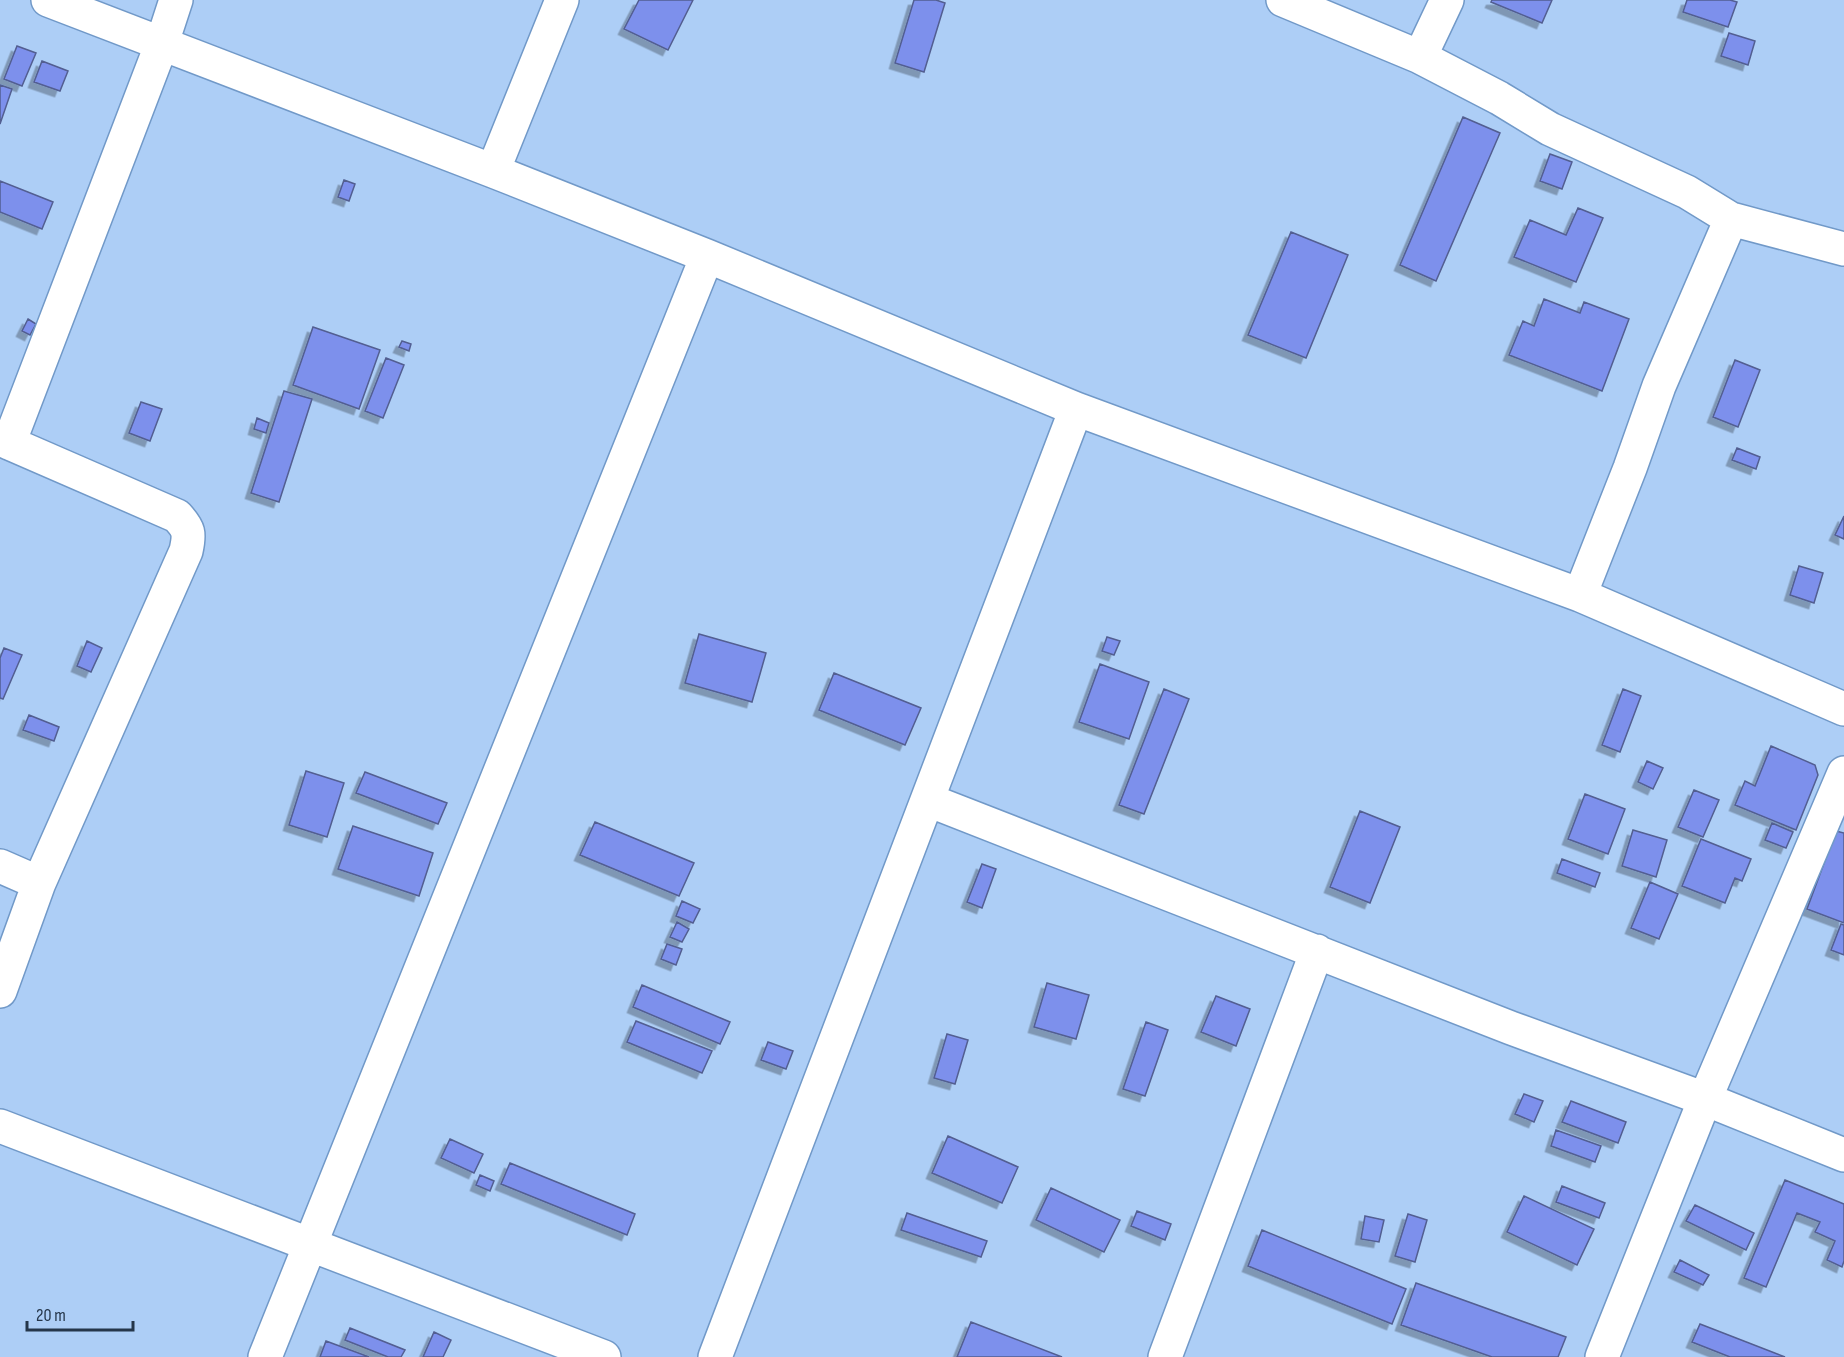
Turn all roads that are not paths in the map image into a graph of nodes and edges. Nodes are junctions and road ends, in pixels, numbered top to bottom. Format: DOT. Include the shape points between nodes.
graph roads {
  1 [pos="48,0"];
  2 [pos="176,0"];
  3 [pos="562,0"];
  4 [pos="1283,0"];
  5 [pos="1447,0"];
  6 [pos="162,43"];
  7 [pos="1420,57"];
  8 [pos="494,171"];
  9 [pos="1731,219"];
  10 [pos="1844,249"];
  11 [pos="707,256"];
  12 [pos="1076,409"];
  13 [pos="5,441"];
  14 [pos="1580,595"];
  15 [pos="1844,709"];
  16 [pos="1844,773"];
  17 [pos="928,800"];
  18 [pos="0,866"];
  19 [pos="39,883"];
  20 [pos="1317,951"];
  21 [pos="0,991"];
  22 [pos="1705,1099"];
  23 [pos="0,1126"];
  24 [pos="1844,1155"];
  25 [pos="310,1245"];
  26 [pos="265,1357"];
  27 [pos="604,1357"];
  28 [pos="715,1357"];
  29 [pos="1165,1357"];
  30 [pos="1602,1357"];
  1 -- 6 [label="street"];
  2 -- 6 [label="street"];
  3 -- 8 [label="street"];
  4 -- 7 [label="street"];
  5 -- 7 [label="street"];
  6 -- 8 [label="street"];
  6 -- 13 [label="street"];
  7 -- 9 [label="street" via="1550,129 1679,189"];
  8 -- 11 [label="street"];
  9 -- 10 [label="street"];
  9 -- 14 [label="street" via="1659,386"];
  11 -- 12 [label="street"];
  11 -- 25 [label="street"];
  12 -- 14 [label="street"];
  12 -- 17 [label="street"];
  13 -- 19 [label="street" via="177,516 187,527 189,538"];
  14 -- 15 [label="street"];
  16 -- 22 [label="street"];
  17 -- 20 [label="street"];
  17 -- 28 [label="street"];
  18 -- 19 [label="street"];
  19 -- 21 [label="street"];
  20 -- 22 [label="street"];
  20 -- 29 [label="street"];
  22 -- 24 [label="street"];
  22 -- 30 [label="street"];
  23 -- 25 [label="street"];
  25 -- 26 [label="street"];
  25 -- 27 [label="street"];
}
